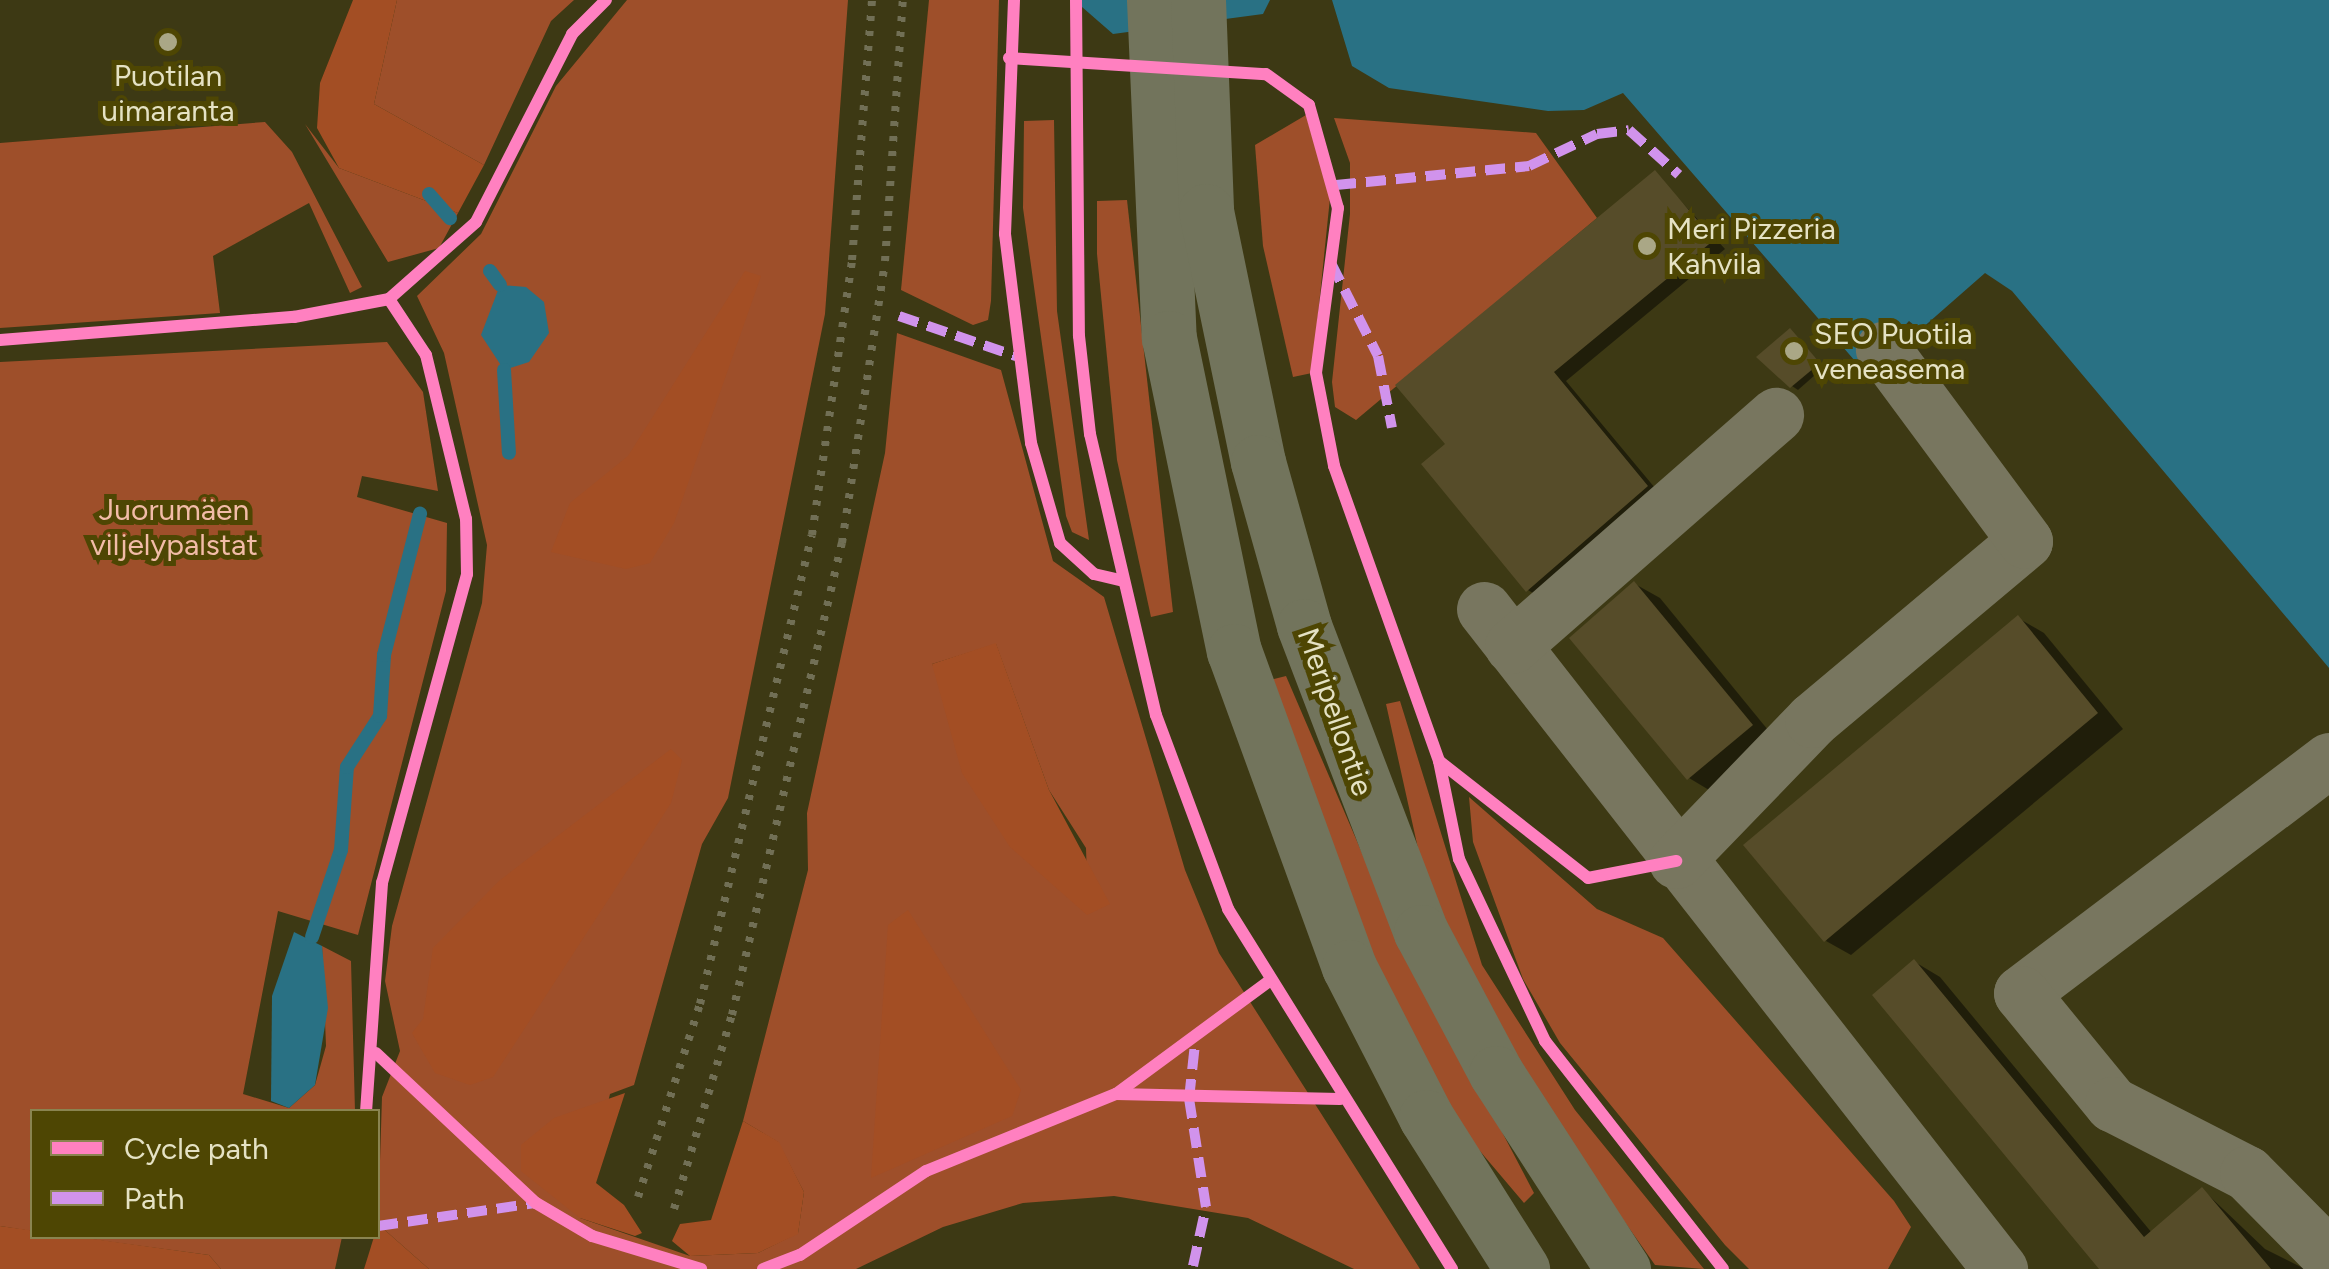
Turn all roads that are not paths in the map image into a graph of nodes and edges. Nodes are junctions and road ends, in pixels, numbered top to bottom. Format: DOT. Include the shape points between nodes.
graph roads {
  1 [pos="1154,0"];
  2 [pos="1198,0"];
  3 [pos="1176,99"];
  4 [pos="1883,348"];
  5 [pos="1776,415"];
  6 [pos="2329,760"];
  7 [pos="1676,861"];
  8 [pos="2329,1256"];
  9 [pos="1979,1261"];
  10 [pos="1522,1269"];
  11 [pos="1623,1269"];
  1 -- 3 [label="main road"];
  2 -- 3 [label="main road"];
  3 -- 10 [label="main road" via="1179,404 1262,744 1348,967 1426,1118"];
  3 -- 11 [label="main road, Meripellontie" via="1258,462 1361,789 1496,1073"];
  4 -- 7 [label="lane" via="2025,541 1812,720"];
  5 -- 7 [label="lane" via="1498,628"];
  6 -- 8 [label="lane" via="2020,993 2112,1104 2247,1173"];
  7 -- 9 [label="lane"];
}
